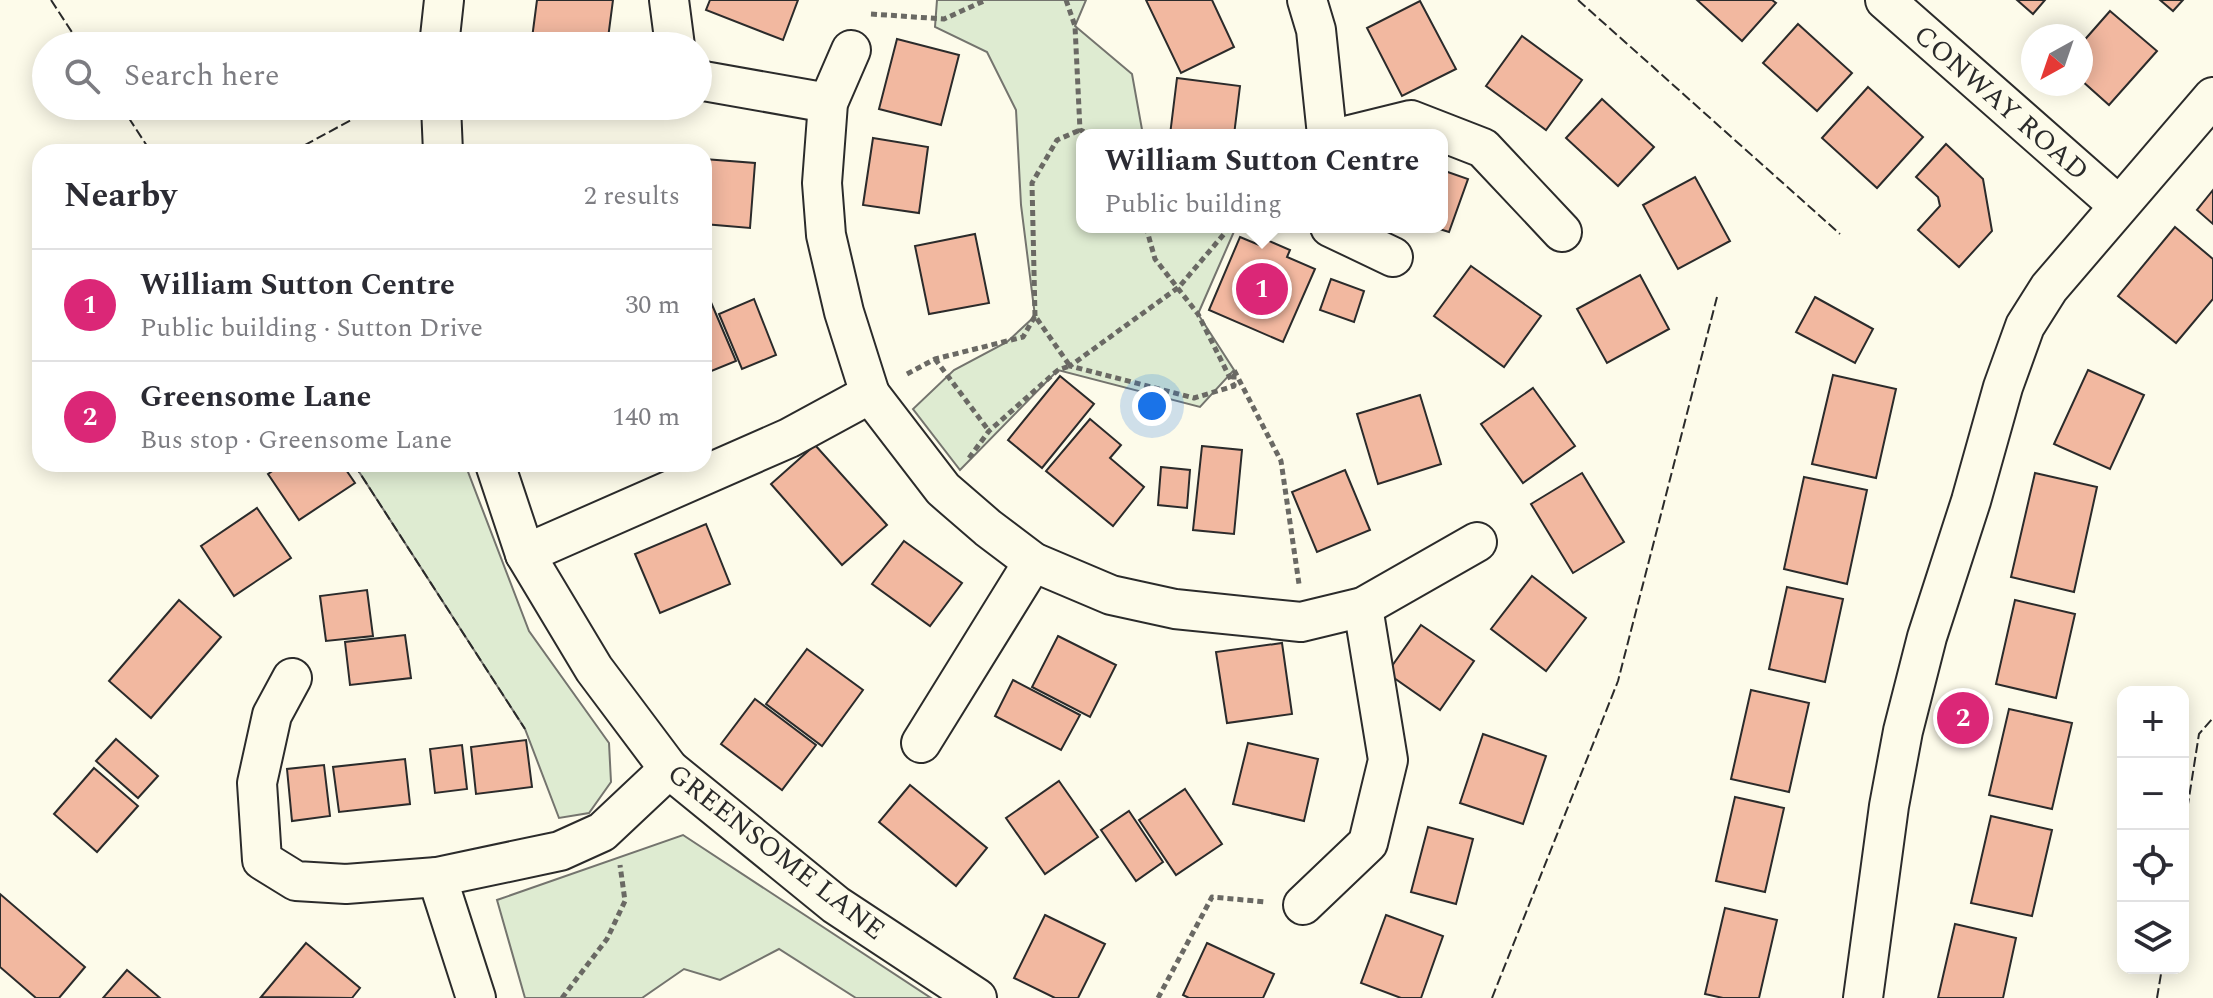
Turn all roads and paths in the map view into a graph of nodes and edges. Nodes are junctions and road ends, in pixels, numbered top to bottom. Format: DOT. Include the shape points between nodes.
graph roads {
  1 [pos="444,0"];
  2 [pos="669,0"];
  3 [pos="986,0"];
  4 [pos="1066,0"];
  5 [pos="1307,0"];
  6 [pos="1885,0"];
  7 [pos="441,32"];
  8 [pos="673,32"];
  9 [pos="851,50"];
  10 [pos="712,82"];
  11 [pos="2213,97"];
  12 [pos="828,103"];
  13 [pos="442,120"];
  14 [pos="1080,129"];
  15 [pos="1326,129"];
  16 [pos="1374,129"];
  17 [pos="1434,129"];
  18 [pos="1076,132"];
  19 [pos="1448,134"];
  20 [pos="443,144"];
  21 [pos="2118,205"];
  22 [pos="1562,232"];
  23 [pos="1148,233"];
  24 [pos="1225,233"];
  25 [pos="1343,233"];
  26 [pos="1393,257"];
  27 [pos="1179,287"];
  28 [pos="1035,316"];
  29 [pos="935,359"];
  30 [pos="1070,366"];
  31 [pos="1234,386"];
  32 [pos="870,394"];
  33 [pos="989,431"];
  34 [pos="498,472"];
  35 [pos="712,472"];
  36 [pos="712,472"];
  37 [pos="943,489"];
  38 [pos="1477,542"];
  39 [pos="525,554"];
  40 [pos="1033,562"];
  41 [pos="1363,607"];
  42 [pos="1301,622"];
  43 [pos="292,678"];
  44 [pos="921,743"];
  45 [pos="669,769"];
  46 [pos="602,832"];
  47 [pos="437,877"];
  48 [pos="1303,905"];
  49 [pos="476,998"];
  50 [pos="562,998"];
  51 [pos="977,998"];
  52 [pos="1158,998"];
  53 [pos="1863,998"];
  1 -- 7 [label="street"];
  2 -- 8 [label="street"];
  3 -- 9 [label="path" via="944,19 868,14"];
  4 -- 14 [label="path" via="1075,26"];
  5 -- 15 [label="street" via="1316,30"];
  6 -- 21 [label="street, CONWAY ROAD"];
  9 -- 12 [label="street"];
  10 -- 12 [label="street"];
  11 -- 21 [label="street"];
  12 -- 32 [label="street" via="822,183 826,235"];
  13 -- 20 [label="street"];
  16 -- 17 [label="street" via="1411,120"];
  18 -- 28 [label="path" via="1057,140 1032,183"];
  19 -- 22 [label="street" via="1483,148"];
  21 -- 53 [label="street" via="2049,288 2025,326 2003,387 1903,731"];
  23 -- 27 [label="path" via="1155,259"];
  24 -- 27 [label="path"];
  25 -- 26 [label="street"];
  27 -- 30 [label="path"];
  27 -- 31 [label="path"];
  28 -- 29 [label="path" via="1023,337"];
  28 -- 30 [label="path"];
  29 -- 32 [label="path"];
  29 -- 33 [label="path"];
  30 -- 31 [label="path" via="1194,398"];
  30 -- 33 [label="path" via="1058,370"];
  31 -- 42 [label="path" via="1234,370 1281,461"];
  32 -- 36 [label="street"];
  32 -- 37 [label="street"];
  33 -- 37 [label="path"];
  34 -- 39 [label="street, GREENSOME LANE"];
  35 -- 39 [label="street"];
  37 -- 40 [label="street"];
  38 -- 41 [label="street"];
  39 -- 45 [label="street, GREENSOME LANE" via="594,669"];
  40 -- 42 [label="street" via="1124,598 1175,609"];
  40 -- 44 [label="street"];
  41 -- 42 [label="street"];
  41 -- 48 [label="street" via="1388,760 1368,843"];
  43 -- 47 [label="street" via="272,715 257,783 262,860 296,881 346,884"];
  45 -- 46 [label="street"];
  45 -- 51 [label="street, GREENSOME LANE" via="836,905"];
  46 -- 47 [label="street" via="560,851"];
  46 -- 50 [label="path" via="621,867 625,901 607,939"];
  47 -- 49 [label="street"];
  48 -- 52 [label="path" via="1212,897"];
}
